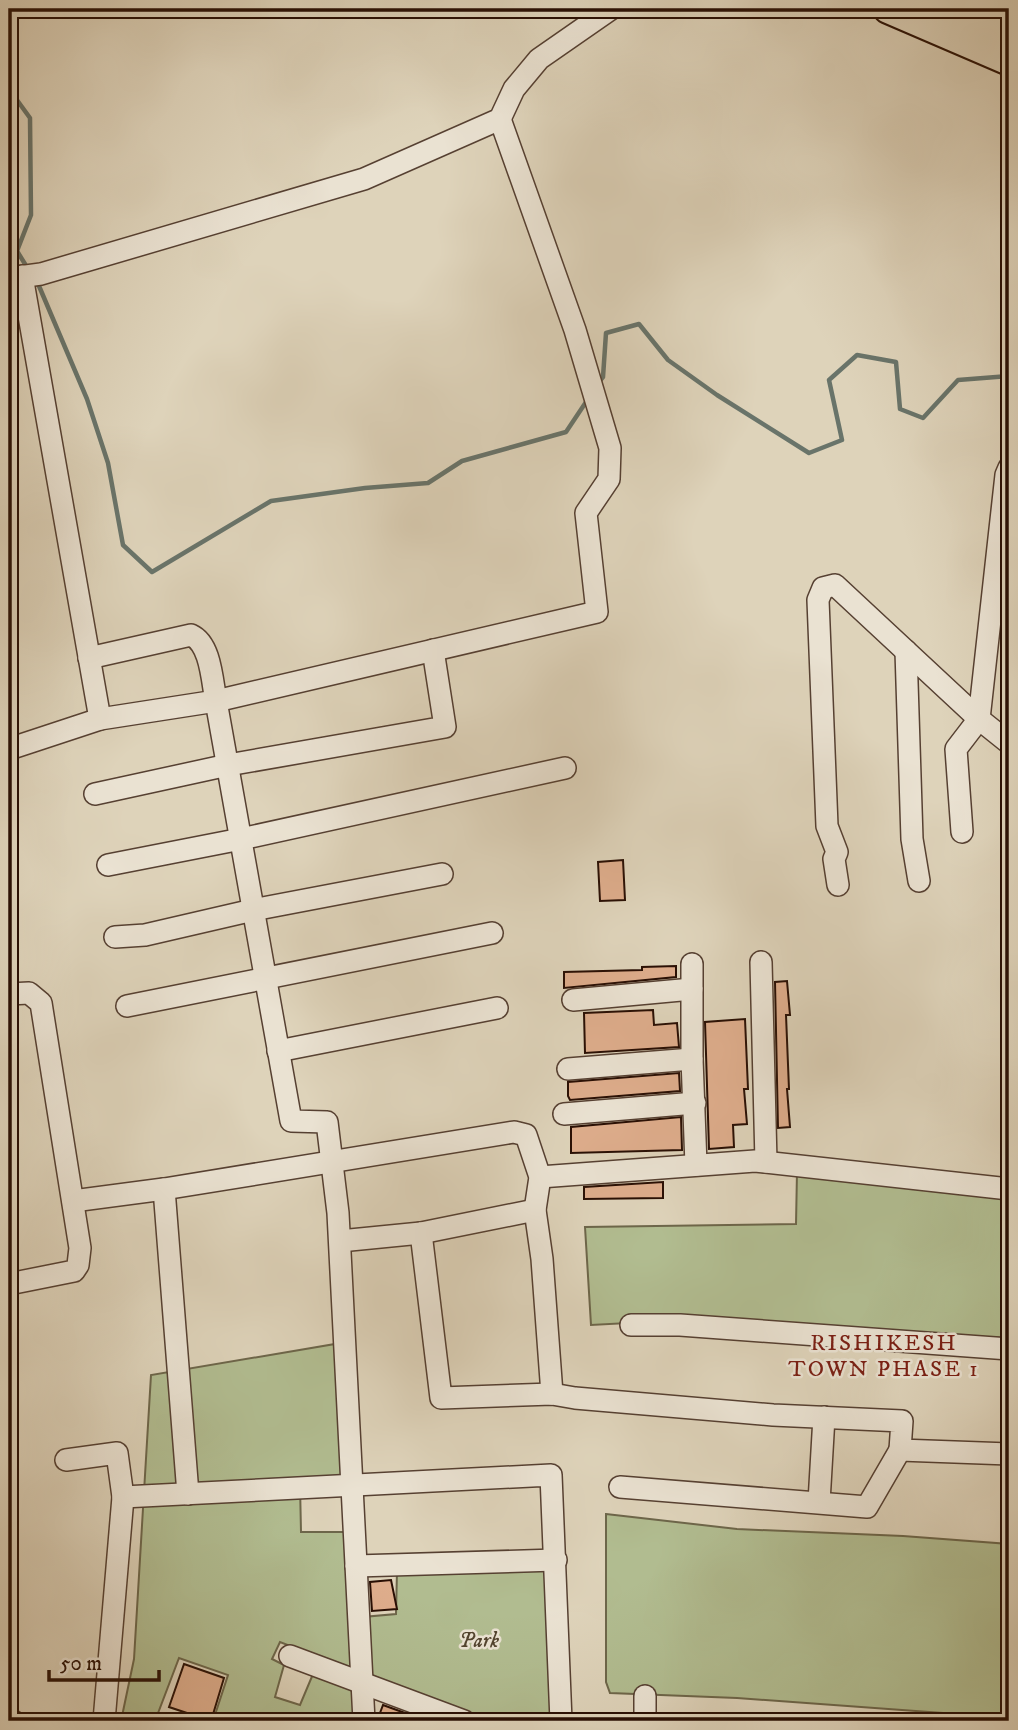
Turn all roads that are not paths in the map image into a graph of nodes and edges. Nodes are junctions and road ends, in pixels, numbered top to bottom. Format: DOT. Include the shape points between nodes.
graph roads {
  1 [pos="611,9"];
  2 [pos="888,9"];
  3 [pos="953,9"];
  4 [pos="1009,32"];
  5 [pos="1009,61"];
  6 [pos="500,119"];
  7 [pos="15,277"];
  8 [pos="1009,468"];
  9 [pos="433,650"];
  10 [pos="906,651"];
  11 [pos="89,658"];
  12 [pos="216,701"];
  13 [pos="100,719"];
  14 [pos="979,719"];
  15 [pos="1009,743"];
  16 [pos="9,749"];
  17 [pos="228,765"];
  18 [pos="565,768"];
  19 [pos="95,794"];
  20 [pos="962,832"];
  21 [pos="241,839"];
  22 [pos="108,865"];
  23 [pos="442,874"];
  24 [pos="919,881"];
  25 [pos="838,885"];
  26 [pos="253,910"];
  27 [pos="492,933"];
  28 [pos="115,937"];
  29 [pos="761,962"];
  30 [pos="692,964"];
  31 [pos="265,979"];
  32 [pos="692,989"];
  33 [pos="9,995"];
  34 [pos="573,1000"];
  35 [pos="127,1006"];
  36 [pos="497,1008"];
  37 [pos="278,1051"];
  38 [pos="692,1059"];
  39 [pos="568,1069"];
  40 [pos="695,1103"];
  41 [pos="564,1114"];
  42 [pos="332,1162"];
  43 [pos="766,1162"];
  44 [pos="696,1165"];
  45 [pos="540,1177"];
  46 [pos="164,1189"];
  47 [pos="1009,1189"];
  48 [pos="73,1201"];
  49 [pos="535,1210"];
  50 [pos="421,1233"];
  51 [pos="340,1241"];
  52 [pos="9,1284"];
  53 [pos="631,1325"];
  54 [pos="1009,1349"];
  55 [pos="552,1394"];
  56 [pos="824,1417"];
  57 [pos="900,1450"];
  58 [pos="1009,1454"];
  59 [pos="66,1460"];
  60 [pos="352,1486"];
  61 [pos="620,1487"];
  62 [pos="188,1494"];
  63 [pos="123,1497"];
  64 [pos="819,1502"];
  65 [pos="556,1560"];
  66 [pos="356,1566"];
  67 [pos="290,1656"];
  68 [pos="362,1685"];
  69 [pos="645,1696"];
  70 [pos="104,1721"];
  71 [pos="364,1721"];
  72 [pos="464,1721"];
  73 [pos="561,1721"];
  74 [pos="645,1721"];
  1 -- 6 [label="street" via="539,59 514,89"];
  2 -- 5 [label="main road"];
  3 -- 4 [label="main road"];
  6 -- 7 [label="street" via="364,179 41,274"];
  6 -- 9 [label="street" via="575,330 610,448 609,479 586,513 597,612"];
  7 -- 11 [label="street"];
  8 -- 14 [label="street"];
  9 -- 12 [label="street"];
  9 -- 17 [label="street" via="445,727"];
  10 -- 14 [label="street"];
  10 -- 24 [label="street" via="912,839"];
  10 -- 25 [label="street" via="835,585 823,588 818,611 827,826 837,852"];
  11 -- 12 [label="street" via="191,635 205,649"];
  11 -- 13 [label="street"];
  12 -- 13 [label="street"];
  12 -- 17 [label="street"];
  13 -- 16 [label="street"];
  14 -- 15 [label="street"];
  14 -- 20 [label="street" via="956,749"];
  17 -- 19 [label="street"];
  17 -- 21 [label="street"];
  18 -- 21 [label="street"];
  21 -- 22 [label="street"];
  21 -- 26 [label="street"];
  23 -- 26 [label="street"];
  26 -- 28 [label="street" via="145,935"];
  26 -- 31 [label="street"];
  27 -- 31 [label="street"];
  29 -- 43 [label="street"];
  30 -- 32 [label="street"];
  31 -- 35 [label="street"];
  31 -- 37 [label="street"];
  32 -- 34 [label="street"];
  32 -- 38 [label="street"];
  33 -- 48 [label="street" via="29,993 41,1003"];
  36 -- 37 [label="street"];
  37 -- 42 [label="street" via="291,1121 327,1122"];
  38 -- 39 [label="street"];
  38 -- 40 [label="street"];
  40 -- 41 [label="street"];
  40 -- 44 [label="street"];
  42 -- 45 [label="street" via="514,1132 526,1135"];
  42 -- 46 [label="street"];
  42 -- 51 [label="street"];
  43 -- 44 [label="street"];
  43 -- 47 [label="street"];
  44 -- 45 [label="street"];
  45 -- 49 [label="street"];
  46 -- 48 [label="street"];
  46 -- 62 [label="street"];
  48 -- 52 [label="street" via="80,1248 74,1271"];
  49 -- 50 [label="street"];
  49 -- 55 [label="street"];
  50 -- 51 [label="street"];
  50 -- 55 [label="street" via="441,1398"];
  51 -- 60 [label="street"];
  53 -- 54 [label="street"];
  55 -- 56 [label="street"];
  56 -- 57 [label="street" via="902,1421"];
  56 -- 64 [label="street"];
  57 -- 58 [label="street"];
  57 -- 64 [label="street" via="867,1507"];
  59 -- 63 [label="street" via="117,1453"];
  60 -- 62 [label="street"];
  60 -- 65 [label="street" via="551,1475"];
  60 -- 66 [label="street"];
  61 -- 64 [label="street"];
  62 -- 63 [label="street"];
  63 -- 70 [label="street"];
  65 -- 66 [label="street"];
  65 -- 73 [label="street"];
  66 -- 68 [label="street"];
  67 -- 68 [label="street"];
  68 -- 71 [label="street"];
  68 -- 72 [label="street"];
  69 -- 74 [label="street"];
}
